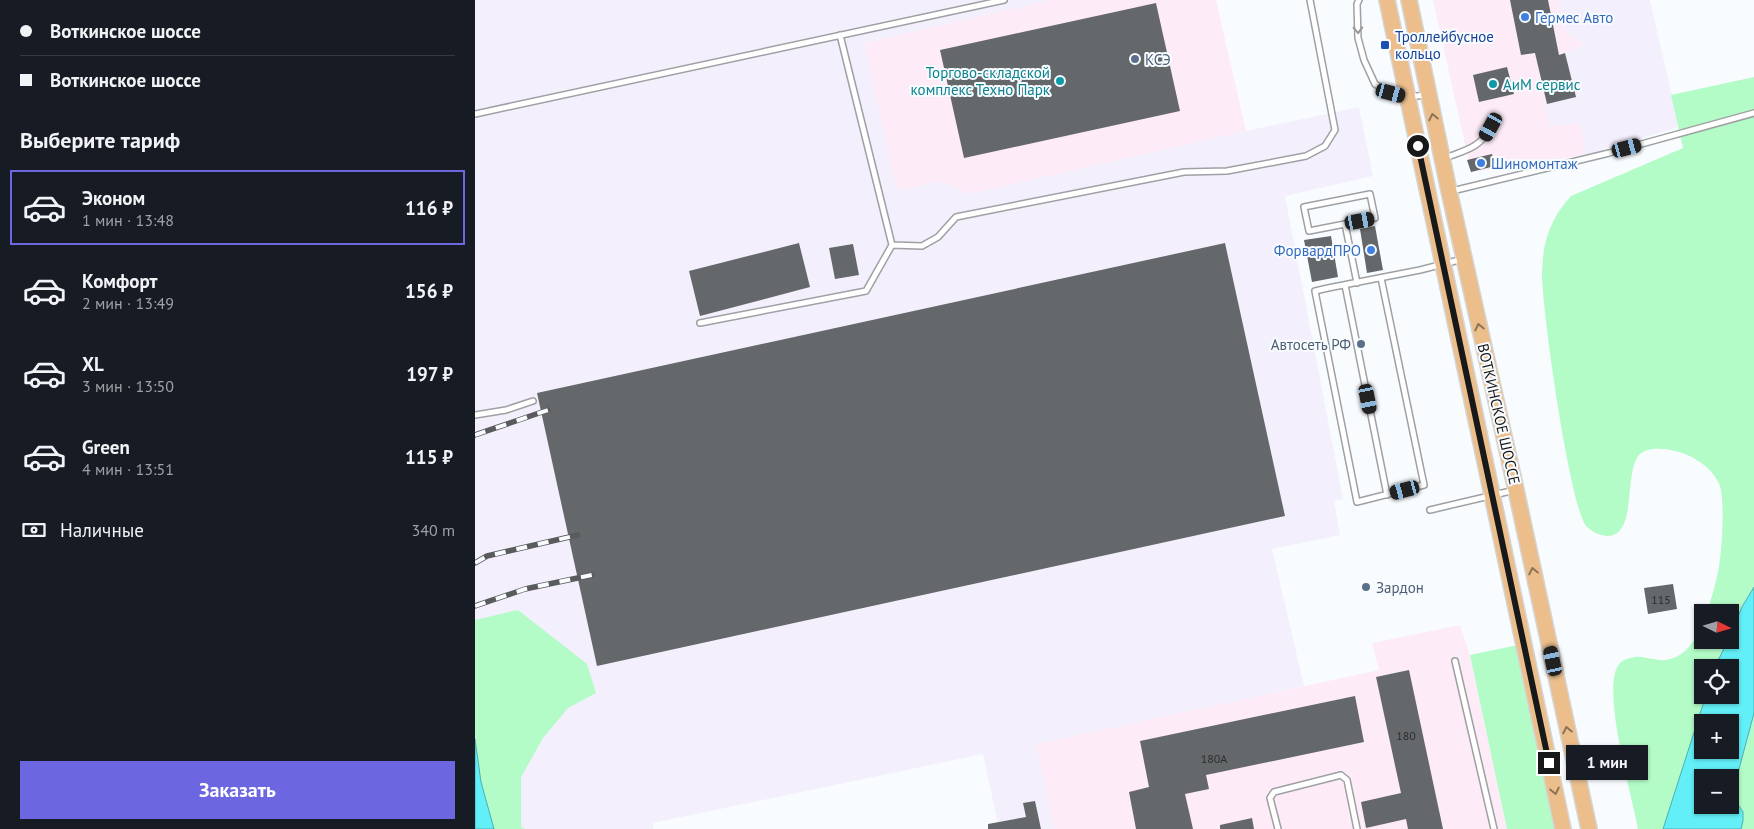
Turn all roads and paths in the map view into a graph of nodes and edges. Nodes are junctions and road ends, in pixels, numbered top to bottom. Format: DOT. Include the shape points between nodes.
graph roads {
  1 [pos="1004,0"];
  2 [pos="1310,0"];
  3 [pos="1359,0"];
  4 [pos="1387,0"];
  5 [pos="1409,0"];
  6 [pos="840,35"];
  7 [pos="1428,94"];
  8 [pos="1407,97"];
  9 [pos="475,114"];
  10 [pos="1754,114"];
  11 [pos="1491,127"];
  12 [pos="1442,158"];
  13 [pos="1449,191"];
  14 [pos="1345,224"];
  15 [pos="892,245"];
  16 [pos="1464,259"];
  17 [pos="1443,264"];
  18 [pos="1381,278"];
  19 [pos="1357,283"];
  20 [pos="1345,285"];
  21 [pos="699,323"];
  22 [pos="533,401"];
  23 [pos="475,415"];
  24 [pos="1516,490"];
  25 [pos="1387,495"];
  26 [pos="1492,495"];
  27 [pos="1430,510"];
  28 [pos="1455,661"];
  29 [pos="1277,829"];
  30 [pos="1357,829"];
  31 [pos="1494,829"];
  32 [pos="1563,829"];
  33 [pos="1589,829"];
  1 -- 6 [label="lane"];
  2 -- 15 [label="lane" via="1335,130 1325,146 1306,156 1227,171 1184,172 956,217 938,237 922,246"];
  3 -- 8 [label="lane, one-way" via="1358,38 1375,84"];
  4 -- 8 [label="main road, ВОТКИНСКОЕ ШОССЕ"];
  5 -- 7 [label="main road, ВОТКИНСКОЕ ШОССЕ"];
  6 -- 9 [label="lane"];
  6 -- 15 [label="lane"];
  7 -- 8 [label="lane"];
  12 -- 7 [label="main road, ВОТКИНСКОЕ ШОССЕ, one-way"];
  8 -- 17 [label="main road, ВОТКИНСКОЕ ШОССЕ"];
  10 -- 13 [label="lane"];
  11 -- 12 [label="lane" via="1485,138 1471,149"];
  12 -- 13 [label="main road, ВОТКИНСКОЕ ШОССЕ"];
  13 -- 16 [label="main road, ВОТКИНСКОЕ ШОССЕ"];
  14 -- 14 [label="lane" via="1309,231 1304,208 1370,194 1375,218"];
  14 -- 19 [label="lane"];
  15 -- 21 [label="lane" via="866,291"];
  16 -- 17 [label="lane"];
  24 -- 16 [label="main road, ВОТКИНСКОЕ ШОССЕ, one-way"];
  17 -- 18 [label="lane"];
  17 -- 26 [label="main road, ВОТКИНСКОЕ ШОССЕ"];
  18 -- 19 [label="lane"];
  18 -- 25 [label="lane" via="1424,485"];
  19 -- 20 [label="lane"];
  20 -- 25 [label="lane"];
  20 -- 25 [label="lane" via="1315,291 1357,502"];
  22 -- 23 [label="lane"];
  24 -- 26 [label="lane"];
  33 -- 24 [label="main road, ВОТКИНСКОЕ ШОССЕ, one-way"];
  26 -- 27 [label="lane"];
  26 -- 32 [label="main road, ВОТКИНСКОЕ ШОССЕ, one-way"];
  28 -- 31 [label="lane"];
  29 -- 30 [label="lane" via="1270,798 1274,792 1341,775 1347,780"];
}
